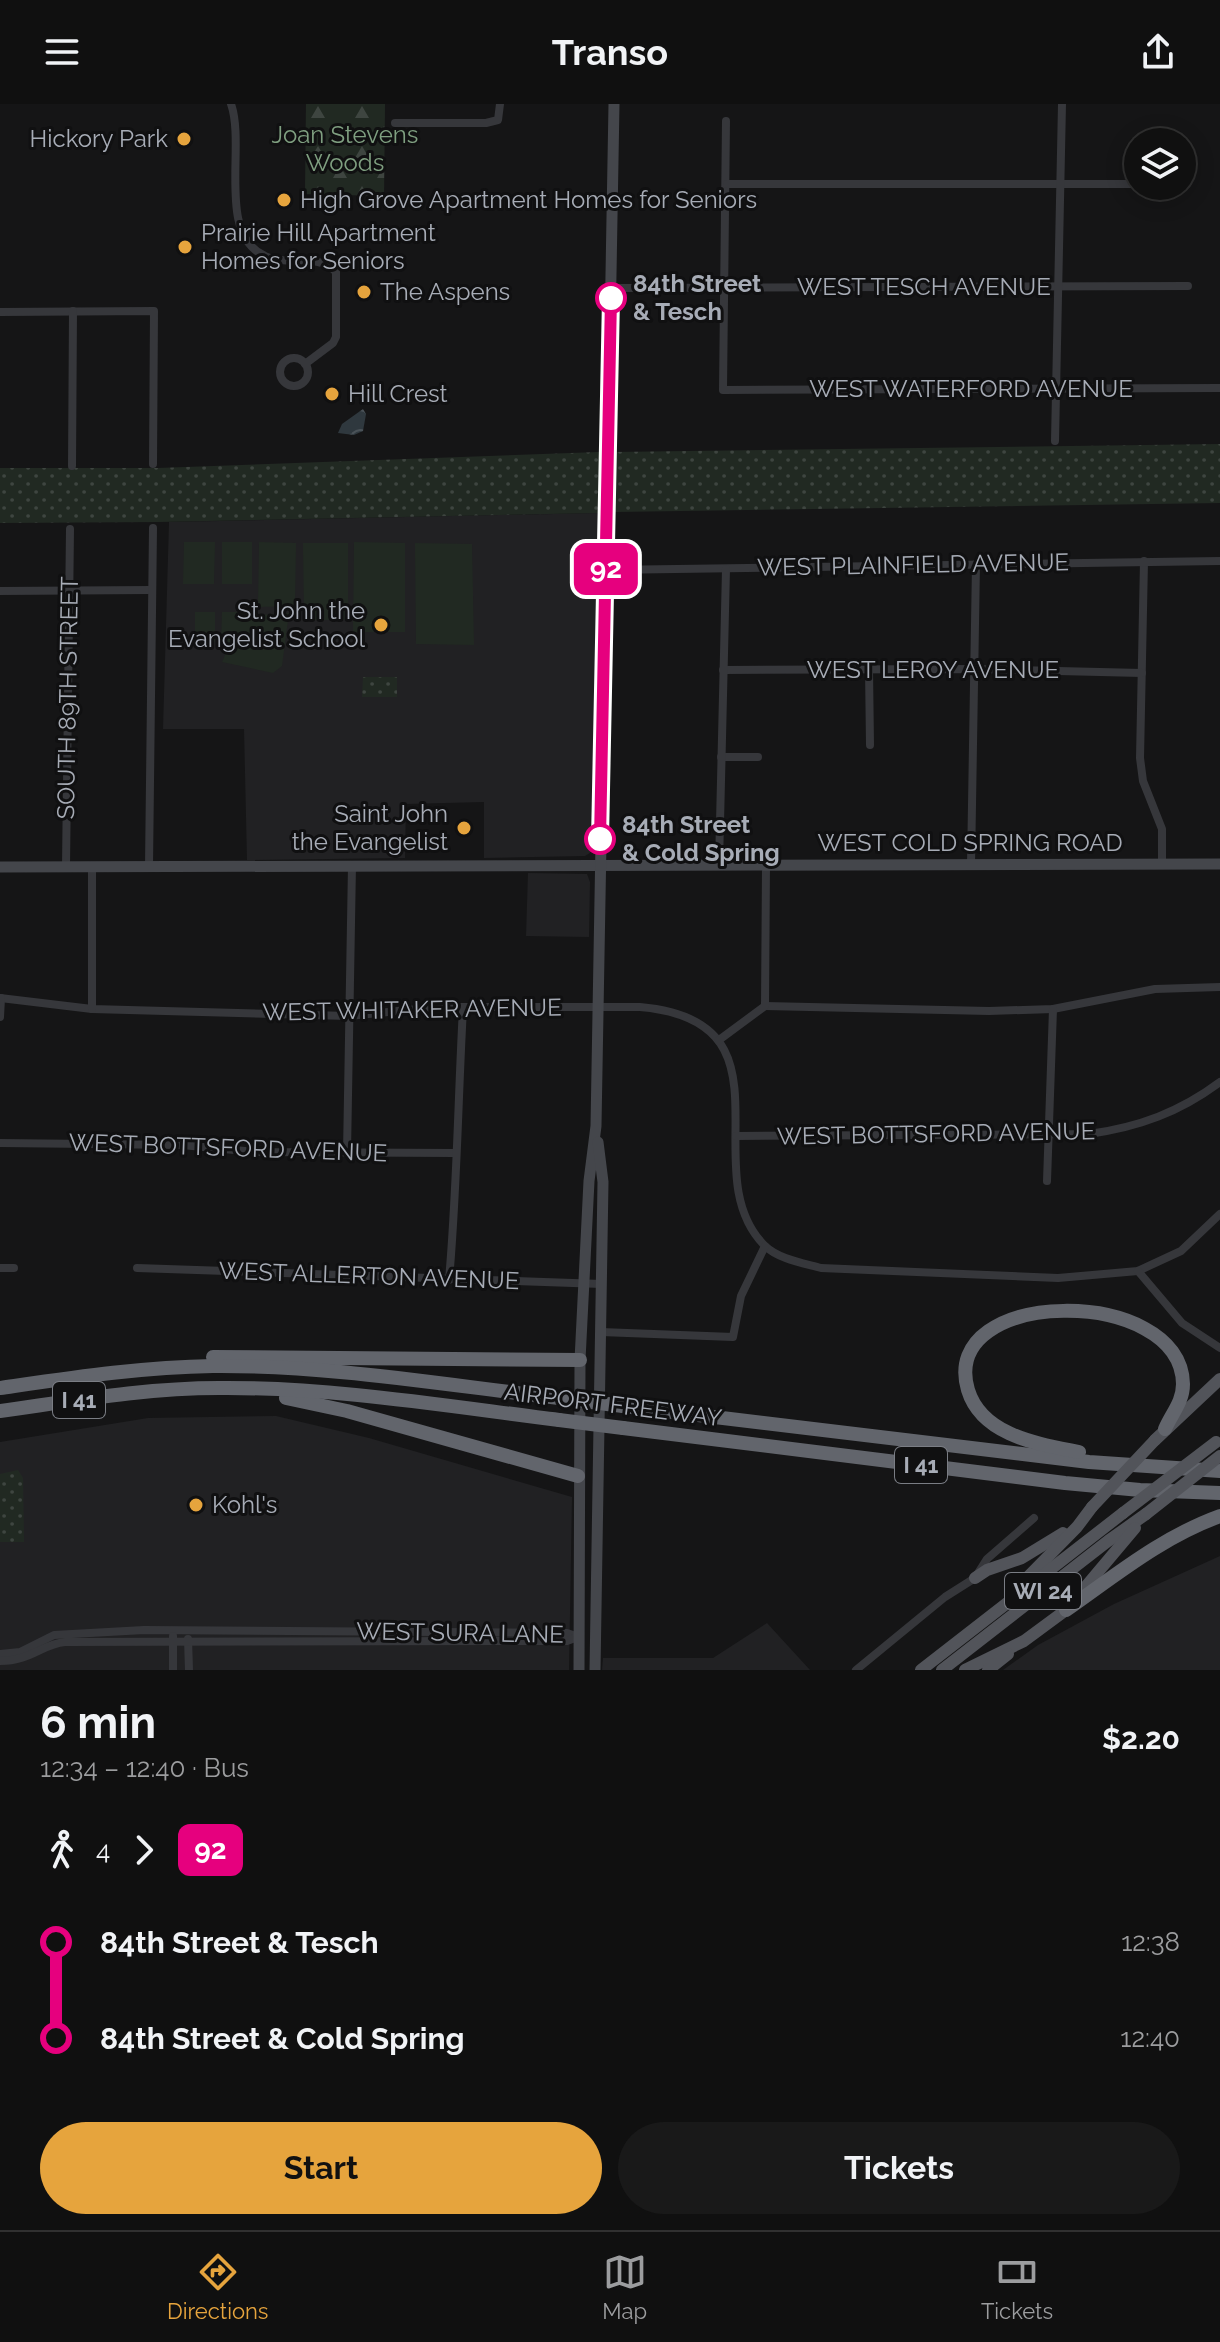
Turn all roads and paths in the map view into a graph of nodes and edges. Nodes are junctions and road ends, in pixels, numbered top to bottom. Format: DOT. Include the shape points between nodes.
graph roads {
  1 [pos="231,104"];
  2 [pos="500,104"];
  3 [pos="614,104"];
  4 [pos="1062,104"];
  5 [pos="726,121"];
  6 [pos="395,123"];
  7 [pos="727,184"];
  8 [pos="1060,184"];
  9 [pos="1124,184"];
  10 [pos="1059,286"];
  11 [pos="1188,286"];
  12 [pos="611,288"];
  13 [pos="725,288"];
  14 [pos="73,311"];
  15 [pos="0,312"];
  16 [pos="305,364"];
  17 [pos="1220,388"];
  18 [pos="1057,389"];
  19 [pos="1055,441"];
  20 [pos="153,464"];
  21 [pos="72,466"];
  22 [pos="153,528"];
  23 [pos="70,529"];
  24 [pos="1144,561"];
  25 [pos="1220,561"];
  26 [pos="976,564"];
  27 [pos="726,569"];
  28 [pos="606,570"];
  29 [pos="151,590"];
  30 [pos="0,591"];
  31 [pos="69,591"];
  32 [pos="869,669"];
  33 [pos="975,669"];
  34 [pos="723,670"];
  35 [pos="1142,673"];
  36 [pos="870,745"];
  37 [pos="721,757"];
  38 [pos="758,757"];
  39 [pos="1162,864"];
  40 [pos="1220,864"];
  41 [pos="352,865"];
  42 [pos="719,865"];
  43 [pos="766,865"];
  44 [pos="971,865"];
  45 [pos="149,866"];
  46 [pos="599,866"];
  47 [pos="0,867"];
  48 [pos="66,867"];
  49 [pos="92,867"];
  50 [pos="1220,987"];
  51 [pos="0,998"];
  52 [pos="765,1006"];
  53 [pos="598,1007"];
  54 [pos="463,1008"];
  55 [pos="92,1009"];
  56 [pos="1053,1009"];
  57 [pos="349,1016"];
  58 [pos="0,1017"];
  59 [pos="719,1040"];
  60 [pos="1220,1082"];
  61 [pos="596,1126"];
  62 [pos="1049,1135"];
  63 [pos="736,1136"];
  64 [pos="0,1143"];
  65 [pos="347,1153"];
  66 [pos="455,1153"];
  67 [pos="1047,1181"];
  68 [pos="1220,1214"];
  69 [pos="765,1246"];
  70 [pos="0,1268"];
  71 [pos="14,1268"];
  72 [pos="137,1268"];
  73 [pos="1138,1271"];
  74 [pos="449,1280"];
  75 [pos="583,1282"];
  76 [pos="602,1284"];
  77 [pos="601,1332"];
  78 [pos="1220,1348"];
  79 [pos="580,1360"];
  80 [pos="600,1360"];
  81 [pos="1220,1379"];
  82 [pos="25,1384"];
  83 [pos="0,1388"];
  84 [pos="158,1391"];
  85 [pos="0,1411"];
  86 [pos="1165,1429"];
  87 [pos="1218,1440"];
  88 [pos="1220,1456"];
  89 [pos="599,1462"];
  90 [pos="1122,1466"];
  91 [pos="1220,1471"];
  92 [pos="578,1476"];
  93 [pos="1220,1493"];
  94 [pos="1146,1514"];
  95 [pos="1220,1516"];
  96 [pos="1034,1518"];
  97 [pos="1079,1522"];
  98 [pos="975,1578"];
  99 [pos="1010,1600"];
  100 [pos="1066,1610"];
  101 [pos="173,1636"];
  102 [pos="188,1636"];
  103 [pos="579,1637"];
  104 [pos="1024,1641"];
  105 [pos="0,1654"];
  106 [pos="0,1661"];
  107 [pos="173,1670"];
  108 [pos="189,1670"];
  109 [pos="579,1670"];
  110 [pos="595,1670"];
  111 [pos="856,1670"];
  112 [pos="921,1670"];
  113 [pos="942,1670"];
  114 [pos="965,1670"];
  115 [pos="988,1670"];
  1 -- 16 [label="street" via="237,127 236,206 245,238 267,257 326,262 336,272 336,337"];
  2 -- 6 [label="street" via="498,120 486,123"];
  3 -- 12 [label="street"];
  4 -- 8 [label="street"];
  5 -- 7 [label="street"];
  7 -- 8 [label="street"];
  7 -- 13 [label="street"];
  8 -- 9 [label="street"];
  8 -- 10 [label="street"];
  10 -- 11 [label="street, WEST TESCH AVENUE"];
  10 -- 13 [label="street, WEST TESCH AVENUE"];
  10 -- 18 [label="street"];
  12 -- 13 [label="street, WEST TESCH AVENUE"];
  12 -- 28 [label="street"];
  13 -- 18 [label="street, WEST WATERFORD AVENUE" via="723,390"];
  14 -- 15 [label="street"];
  14 -- 20 [label="street" via="154,311"];
  14 -- 21 [label="street"];
  17 -- 18 [label="street, WEST WATERFORD AVENUE"];
  18 -- 19 [label="street"];
  22 -- 29 [label="street"];
  23 -- 31 [label="street, SOUTH 89TH STREET"];
  24 -- 25 [label="street, WEST PLAINFIELD AVENUE"];
  24 -- 26 [label="street, WEST PLAINFIELD AVENUE"];
  24 -- 35 [label="street"];
  26 -- 27 [label="street, WEST PLAINFIELD AVENUE"];
  26 -- 33 [label="street"];
  27 -- 28 [label="street, WEST PLAINFIELD AVENUE"];
  27 -- 34 [label="street"];
  28 -- 46 [label="street"];
  29 -- 31 [label="street"];
  29 -- 45 [label="street"];
  30 -- 31 [label="street"];
  31 -- 48 [label="street, SOUTH 89TH STREET"];
  32 -- 33 [label="street, WEST LEROY AVENUE"];
  32 -- 34 [label="street, WEST LEROY AVENUE"];
  32 -- 36 [label="street"];
  33 -- 35 [label="street, WEST LEROY AVENUE"];
  33 -- 44 [label="street"];
  34 -- 37 [label="street"];
  35 -- 39 [label="street" via="1140,758 1162,829"];
  37 -- 38 [label="street"];
  37 -- 42 [label="street"];
  39 -- 40 [label="street, WEST COLD SPRING ROAD"];
  39 -- 44 [label="street, WEST COLD SPRING ROAD"];
  41 -- 45 [label="street, WEST COLD SPRING ROAD"];
  41 -- 46 [label="street, WEST COLD SPRING ROAD"];
  41 -- 57 [label="street"];
  42 -- 43 [label="street, WEST COLD SPRING ROAD"];
  42 -- 46 [label="street, WEST COLD SPRING ROAD"];
  43 -- 44 [label="street, WEST COLD SPRING ROAD"];
  43 -- 52 [label="street"];
  45 -- 49 [label="street, WEST COLD SPRING ROAD"];
  46 -- 53 [label="street"];
  47 -- 48 [label="street, WEST COLD SPRING ROAD"];
  48 -- 49 [label="street, WEST COLD SPRING ROAD"];
  49 -- 55 [label="street"];
  50 -- 56 [label="street" via="1155,989"];
  51 -- 55 [label="street, WEST WHITAKER AVENUE"];
  51 -- 58 [label="street"];
  52 -- 56 [label="street"];
  52 -- 59 [label="street"];
  53 -- 54 [label="street, WEST WHITAKER AVENUE"];
  53 -- 59 [label="street, WEST WHITAKER AVENUE" via="665,1009 701,1025"];
  53 -- 61 [label="street"];
  54 -- 57 [label="street, WEST WHITAKER AVENUE"];
  54 -- 66 [label="street"];
  55 -- 57 [label="street, WEST WHITAKER AVENUE"];
  56 -- 62 [label="street"];
  57 -- 65 [label="street"];
  59 -- 63 [label="street" via="735,1083"];
  60 -- 62 [label="street, WEST BOTTSFORD AVENUE" via="1191,1103 1125,1129"];
  61 -- 75 [label="street"];
  61 -- 76 [label="street" via="603,1182"];
  62 -- 63 [label="street, WEST BOTTSFORD AVENUE"];
  62 -- 67 [label="street"];
  63 -- 69 [label="street" via="737,1191 746,1218"];
  64 -- 65 [label="street, WEST BOTTSFORD AVENUE"];
  65 -- 66 [label="street, WEST BOTTSFORD AVENUE"];
  66 -- 74 [label="street" via="457,1197"];
  68 -- 73 [label="street" via="1181,1251"];
  69 -- 73 [label="street" via="821,1268 1058,1278"];
  69 -- 77 [label="street" via="741,1296 733,1337"];
  70 -- 71 [label="street"];
  72 -- 74 [label="street, WEST ALLERTON AVENUE"];
  73 -- 78 [label="street" via="1182,1323"];
  74 -- 75 [label="street, WEST ALLERTON AVENUE"];
  75 -- 76 [label="street, WEST ALLERTON AVENUE"];
  75 -- 79 [label="street"];
  76 -- 77 [label="street"];
  77 -- 80 [label="street"];
  79 -- 80 [label="street"];
  79 -- 82 [label="highway" via="198,1357 82,1369"];
  79 -- 92 [label="street"];
  80 -- 89 [label="street"];
  81 -- 86 [label="main road"];
  82 -- 83 [label="highway, AIRPORT FREEWAY / I 41"];
  82 -- 90 [label="highway, AIRPORT FREEWAY / I 41, bridge" via="162,1369 342,1372"];
  84 -- 85 [label="highway, AIRPORT FREEWAY / I 41"];
  84 -- 92 [label="highway" via="177,1397 274,1396 310,1402"];
  84 -- 93 [label="highway, AIRPORT FREEWAY / I 41, bridge" via="250,1388 328,1393 1065,1483"];
  86 -- 90 [label="highway" via="1180,1401 1183,1380 1171,1353 1142,1327 1095,1313 1050,1311 1013,1319 981,1337 970,1355 967,1384 972,1400 990,1421 1031,1442"];
  86 -- 97 [label="main road, bridge"];
  87 -- 99 [label="main road, WI 24, bridge"];
  88 -- 94 [label="main road, WI 24, bridge"];
  89 -- 92 [label="street"];
  89 -- 110 [label="street"];
  90 -- 91 [label="highway, AIRPORT FREEWAY / I 41"];
  92 -- 103 [label="street"];
  94 -- 100 [label="main road"];
  94 -- 113 [label="main road, WI 24"];
  95 -- 100 [label="highway" via="1159,1544"];
  96 -- 98 [label="street" via="987,1559"];
  97 -- 98 [label="main road" via="1022,1558"];
  97 -- 99 [label="main road"];
  98 -- 111 [label="street"];
  99 -- 112 [label="main road, WI 24"];
  100 -- 104 [label="main road"];
  101 -- 102 [label="street, WEST SURA LANE"];
  101 -- 105 [label="street, WEST SURA LANE" via="54,1635 20,1652"];
  101 -- 106 [label="street, WEST SURA LANE" via="56,1642 31,1656"];
  101 -- 107 [label="street"];
  102 -- 103 [label="street, WEST SURA LANE" via="567,1641"];
  102 -- 108 [label="street"];
  103 -- 109 [label="street"];
  104 -- 114 [label="main road"];
  104 -- 115 [label="main road"];
}
